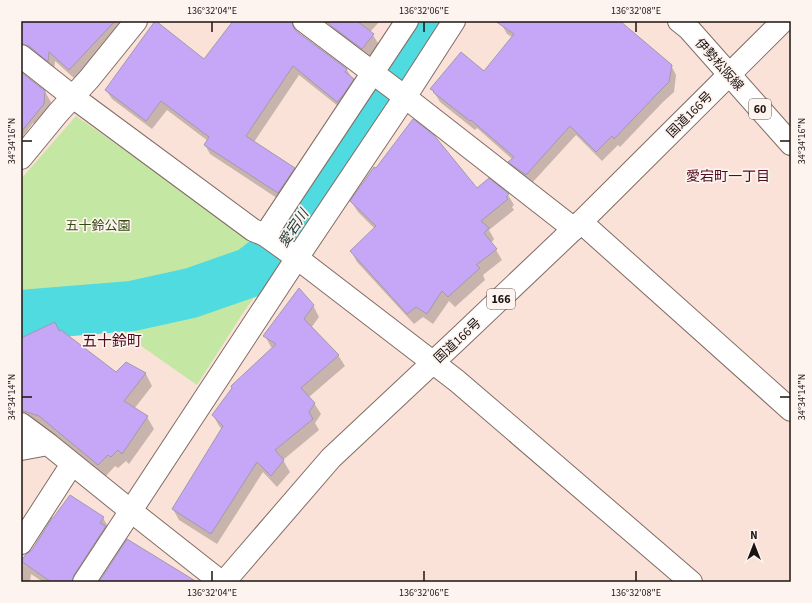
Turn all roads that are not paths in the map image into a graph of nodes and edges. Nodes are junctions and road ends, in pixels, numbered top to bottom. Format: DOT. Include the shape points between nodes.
graph roads {
  1 [pos="136,21"];
  2 [pos="304,21"];
  3 [pos="407,21"];
  4 [pos="454,21"];
  5 [pos="679,21"];
  6 [pos="784,21"];
  7 [pos="21,56"];
  8 [pos="374,74"];
  9 [pos="729,74"];
  10 [pos="73,97"];
  11 [pos="404,97"];
  12 [pos="791,144"];
  13 [pos="21,158"];
  14 [pos="578,226"];
  15 [pos="265,235"];
  16 [pos="294,256"];
  17 [pos="434,363"];
  18 [pos="791,410"];
  19 [pos="21,424"];
  20 [pos="48,444"];
  21 [pos="21,448"];
  22 [pos="72,464"];
  23 [pos="131,511"];
  24 [pos="21,543"];
  25 [pos="84,582"];
  26 [pos="222,582"];
  27 [pos="691,582"];
  1 -- 10 [label="main road"];
  2 -- 8 [label="main road"];
  3 -- 8 [label="main road"];
  4 -- 11 [label="main road"];
  5 -- 9 [label="main road, 伊勢松阪線 / 60"];
  6 -- 9 [label="main road, 国道166号 / 166"];
  7 -- 10 [label="main road"];
  8 -- 11 [label="main road"];
  8 -- 15 [label="main road"];
  9 -- 12 [label="main road, 伊勢松阪線 / 60"];
  9 -- 14 [label="main road, 国道166号 / 166"];
  10 -- 13 [label="main road"];
  10 -- 15 [label="main road" via="253,230"];
  11 -- 14 [label="main road"];
  11 -- 16 [label="main road"];
  14 -- 17 [label="main road, 国道166号 / 166"];
  14 -- 18 [label="main road"];
  15 -- 16 [label="main road"];
  16 -- 17 [label="main road"];
  16 -- 23 [label="main road"];
  17 -- 26 [label="main road, 国道166号 / 166" via="331,458"];
  17 -- 27 [label="main road"];
  19 -- 20 [label="main road"];
  20 -- 21 [label="main road"];
  20 -- 22 [label="main road"];
  22 -- 23 [label="main road"];
  22 -- 24 [label="main road"];
  23 -- 25 [label="main road"];
  23 -- 26 [label="main road"];
}
